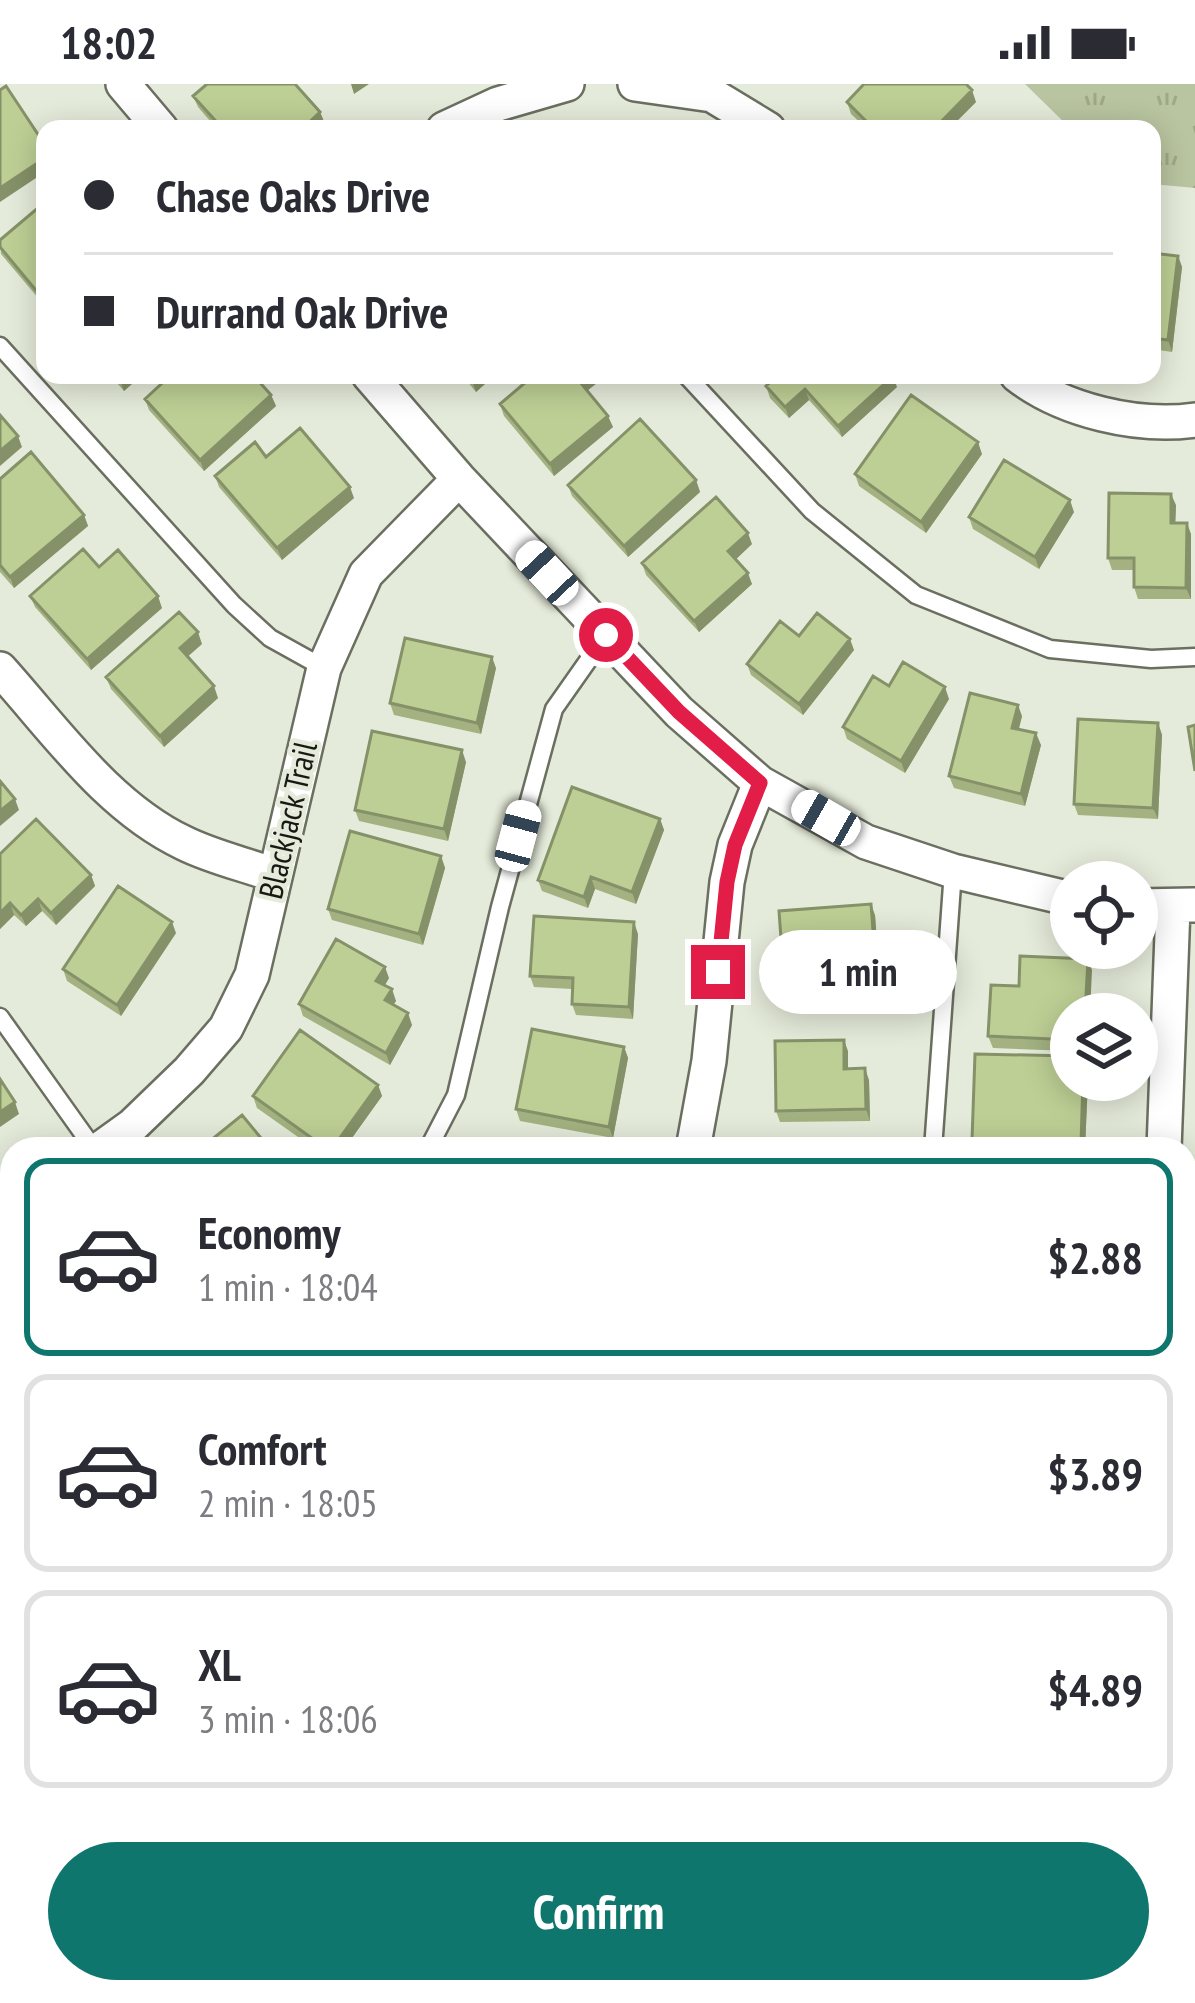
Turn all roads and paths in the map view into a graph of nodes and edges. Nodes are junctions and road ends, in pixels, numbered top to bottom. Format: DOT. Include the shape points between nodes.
graph roads {
  1 [pos="123,84"];
  2 [pos="567,84"];
  3 [pos="635,84"];
  4 [pos="153,120"];
  5 [pos="457,120"];
  6 [pos="753,120"];
  7 [pos="0,346"];
  8 [pos="377,384"];
  9 [pos="694,384"];
  10 [pos="1034,384"];
  11 [pos="1195,420"];
  12 [pos="459,479"];
  13 [pos="606,635"];
  14 [pos="1195,657"];
  15 [pos="324,668"];
  16 [pos="0,669"];
  17 [pos="760,783"];
  18 [pos="952,871"];
  19 [pos="274,874"];
  20 [pos="1050,894"];
  21 [pos="1184,906"];
  22 [pos="0,1017"];
  23 [pos="88,1137"];
  24 [pos="113,1137"];
  25 [pos="434,1137"];
  26 [pos="695,1137"];
  27 [pos="934,1137"];
  28 [pos="1166,1137"];
  1 -- 4 [label="street"];
  2 -- 5 [label="street"];
  3 -- 6 [label="street" via="712,95"];
  7 -- 15 [label="lane" via="234,605 270,638"];
  8 -- 12 [label="street"];
  9 -- 14 [label="lane" via="812,511 916,595 1050,650"];
  10 -- 11 [label="street" via="1124,419"];
  12 -- 13 [label="street"];
  12 -- 15 [label="street, Blackjack Trail" via="366,574"];
  13 -- 17 [label="street"];
  13 -- 25 [label="lane" via="554,710 456,1095"];
  15 -- 19 [label="street, Blackjack Trail"];
  16 -- 19 [label="street" via="140,817 185,844"];
  17 -- 18 [label="street" via="866,842"];
  17 -- 26 [label="street" via="727,882"];
  18 -- 20 [label="street"];
  18 -- 27 [label="lane"];
  19 -- 24 [label="street, Blackjack Trail" via="252,975 226,1028"];
  21 -- 28 [label="street"];
  22 -- 23 [label="lane"];
}
